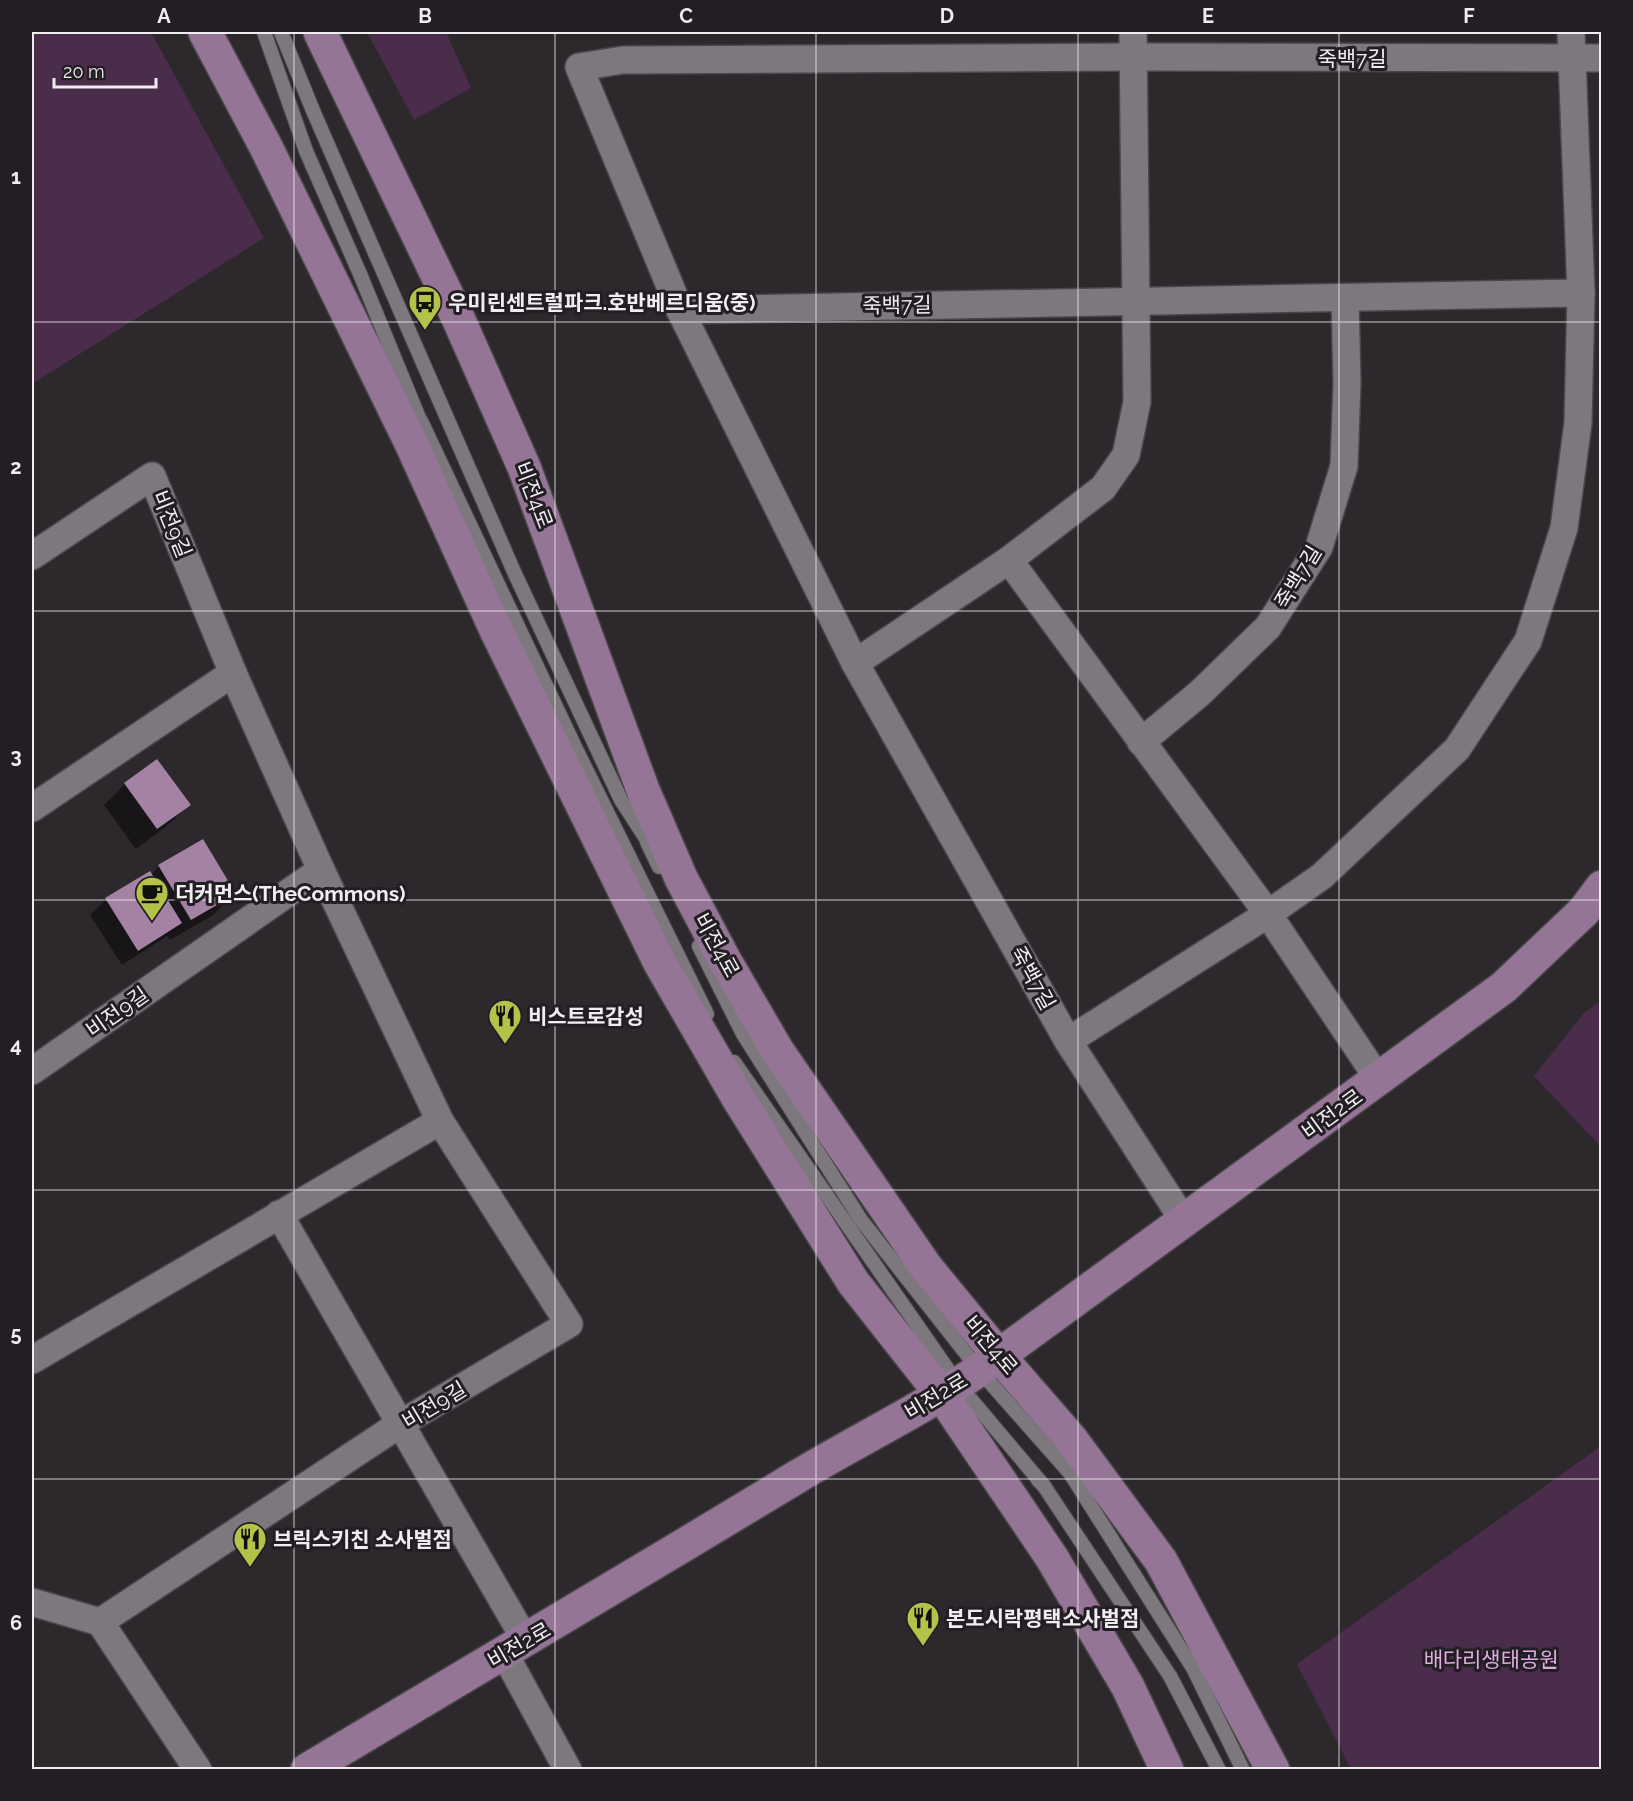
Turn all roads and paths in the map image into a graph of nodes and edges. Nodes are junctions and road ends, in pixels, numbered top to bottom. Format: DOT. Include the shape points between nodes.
graph roads {
  1 [pos="205,32"];
  2 [pos="264,32"];
  3 [pos="281,32"];
  4 [pos="320,32"];
  5 [pos="1571,32"];
  6 [pos="1133,44"];
  7 [pos="1602,58"];
  8 [pos="1572,59"];
  9 [pos="1581,293"];
  10 [pos="1345,298"];
  11 [pos="1134,299"];
  12 [pos="680,310"];
  13 [pos="421,421"];
  14 [pos="447,523"];
  15 [pos="32,556"];
  16 [pos="1009,560"];
  17 [pos="855,663"];
  18 [pos="233,673"];
  19 [pos="1141,742"];
  20 [pos="32,808"];
  21 [pos="321,870"];
  22 [pos="674,881"];
  23 [pos="1602,887"];
  24 [pos="1268,914"];
  25 [pos="695,938"];
  26 [pos="1071,1046"];
  27 [pos="32,1071"];
  28 [pos="1379,1080"];
  29 [pos="440,1121"];
  30 [pos="279,1215"];
  31 [pos="1184,1221"];
  32 [pos="34,1354"];
  33 [pos="970,1376"];
  34 [pos="400,1424"];
  35 [pos="1044,1486"];
  36 [pos="32,1602"];
  37 [pos="100,1622"];
  38 [pos="515,1647"];
  39 [pos="198,1770"];
  40 [pos="307,1770"];
  41 [pos="568,1770"];
  42 [pos="1167,1770"];
  43 [pos="1219,1770"];
  44 [pos="1243,1770"];
  45 [pos="1272,1770"];
  1 -- 14 [label="main road, 비전4로" via="271,158"];
  2 -- 13 [label="lane" via="306,151"];
  3 -- 22 [label="lane" via="515,574 621,800"];
  4 -- 22 [label="main road, 비전4로" via="458,318 524,467"];
  5 -- 8 [label="street"];
  6 -- 8 [label="street, 죽백7길"];
  6 -- 11 [label="street"];
  6 -- 12 [label="street, 죽백7길" via="622,60 579,67"];
  7 -- 8 [label="street, 죽백7길"];
  8 -- 9 [label="street"];
  9 -- 10 [label="street"];
  9 -- 24 [label="street" via="1578,423 1564,528 1527,641 1457,749 1322,876"];
  10 -- 11 [label="street, 죽백7길"];
  10 -- 19 [label="street, 죽백7길" via="1344,466 1319,547 1268,627 1200,693"];
  11 -- 12 [label="street, 죽백7길"];
  11 -- 16 [label="street" via="1137,402 1126,455 1103,488"];
  12 -- 17 [label="street, 죽백7길"];
  13 -- 14 [label="lane"];
  13 -- 33 [label="lane" via="714,1028"];
  14 -- 33 [label="main road, 비전4로" via="660,963 738,1098 853,1282"];
  15 -- 18 [label="street, 비전9길" via="152,476"];
  16 -- 17 [label="street"];
  16 -- 19 [label="street"];
  17 -- 26 [label="street, 죽백7길"];
  18 -- 20 [label="street"];
  18 -- 21 [label="street, 비전9길"];
  19 -- 24 [label="street"];
  21 -- 27 [label="street, 비전9길"];
  21 -- 29 [label="street, 비전9길"];
  22 -- 33 [label="main road, 비전4로" via="777,1050 926,1267"];
  23 -- 28 [label="main road, 비전2로" via="1584,911 1504,987"];
  24 -- 26 [label="street"];
  24 -- 28 [label="street"];
  25 -- 33 [label="lane" via="743,1034 861,1220"];
  26 -- 31 [label="street, 죽백7길"];
  28 -- 31 [label="main road, 비전2로"];
  29 -- 30 [label="street"];
  29 -- 34 [label="street, 비전9길" via="569,1324"];
  30 -- 32 [label="street"];
  30 -- 34 [label="street"];
  31 -- 33 [label="main road, 비전2로"];
  33 -- 35 [label="lane"];
  33 -- 35 [label="lane"];
  33 -- 38 [label="main road, 비전2로"];
  33 -- 42 [label="main road, 비전4로" via="1052,1558 1128,1687"];
  33 -- 44 [label="lane" via="1070,1473 1193,1668"];
  33 -- 45 [label="main road, 비전4로" via="1071,1439 1161,1561"];
  34 -- 37 [label="street, 비전9길"];
  34 -- 38 [label="street"];
  35 -- 43 [label="lane" via="1170,1676"];
  36 -- 37 [label="street"];
  37 -- 39 [label="street"];
  38 -- 40 [label="main road, 비전2로"];
  38 -- 41 [label="street"];
}
